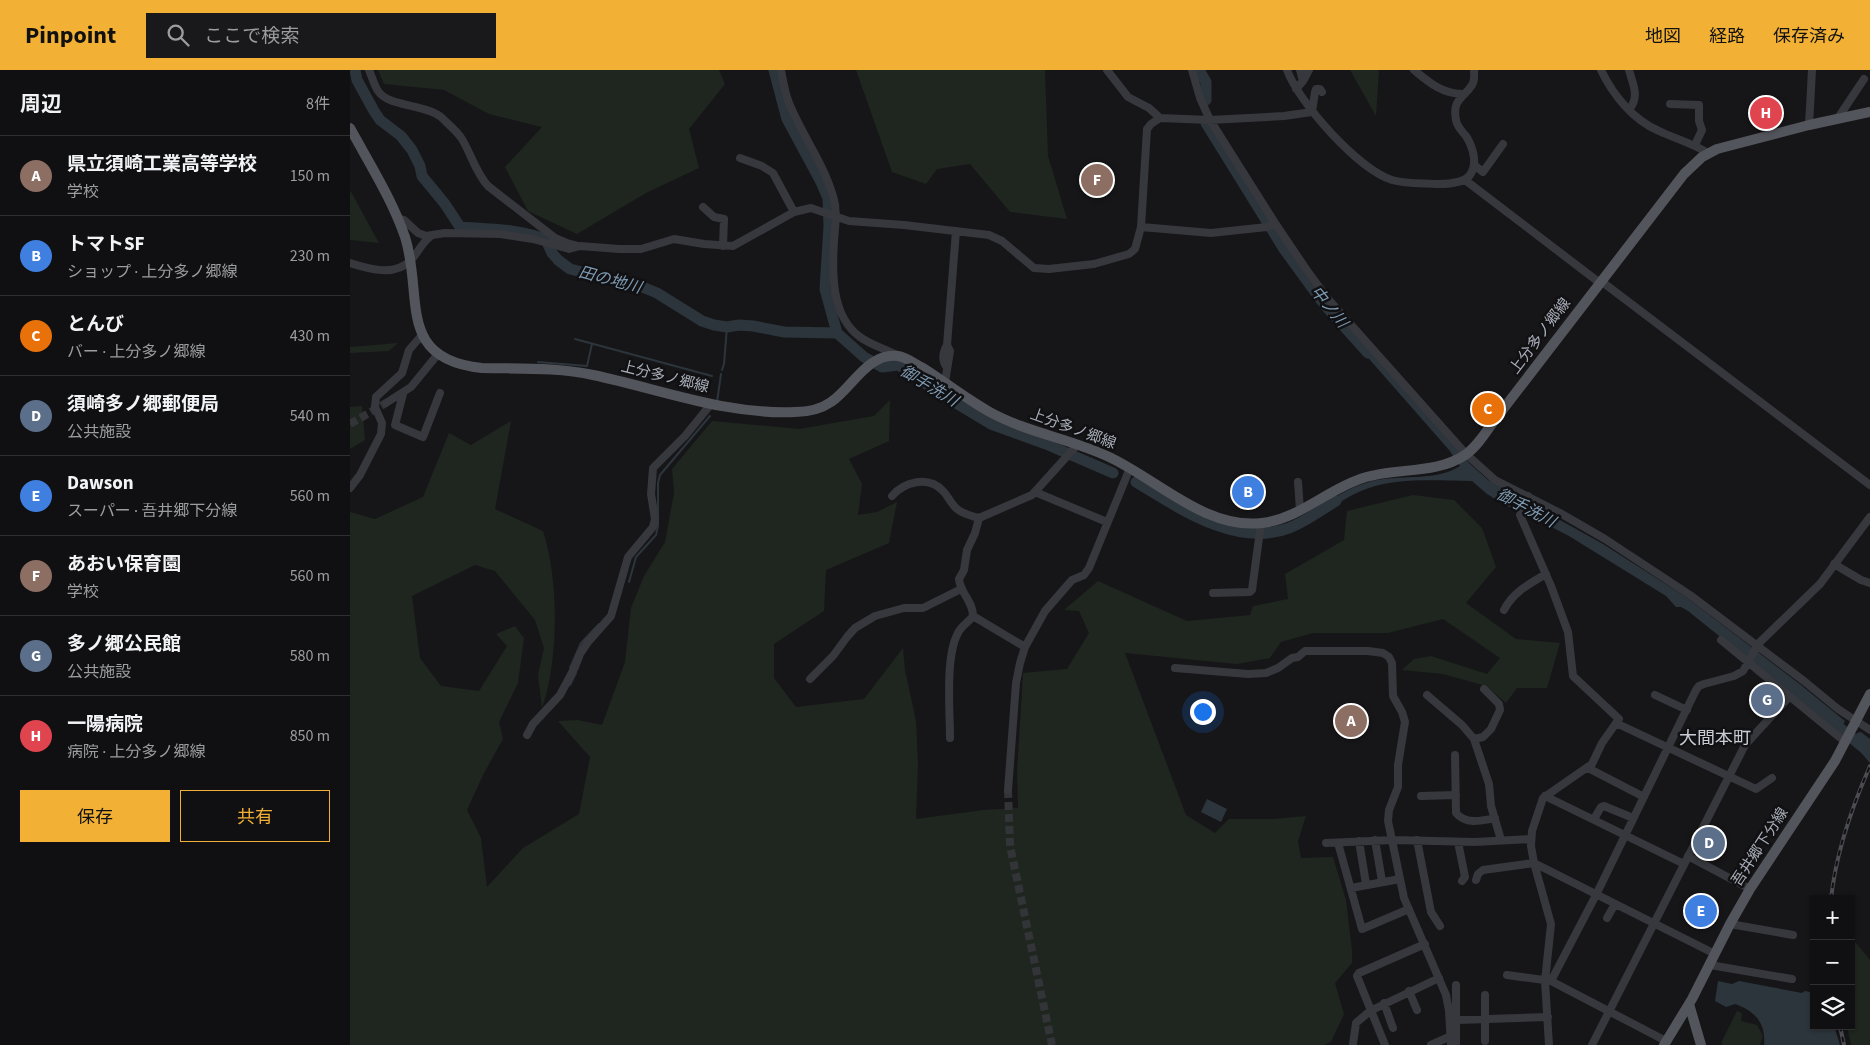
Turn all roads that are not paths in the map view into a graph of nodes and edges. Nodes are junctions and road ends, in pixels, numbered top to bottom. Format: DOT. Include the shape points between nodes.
graph roads {
  1 [pos="369,70"];
  2 [pos="781,70"];
  3 [pos="1107,70"];
  4 [pos="1192,70"];
  5 [pos="1287,70"];
  6 [pos="1300,70"];
  7 [pos="1310,70"];
  8 [pos="1414,70"];
  9 [pos="1474,70"];
  10 [pos="1595,70"];
  11 [pos="1629,70"];
  12 [pos="1812,70"];
  13 [pos="1603,74"];
  14 [pos="1864,79"];
  15 [pos="1303,81"];
  16 [pos="1296,89"];
  17 [pos="1322,92"];
  18 [pos="1462,94"];
  19 [pos="1670,104"];
  20 [pos="1629,110"];
  21 [pos="1312,112"];
  22 [pos="1870,112"];
  23 [pos="1160,118"];
  24 [pos="1210,120"];
  25 [pos="1838,120"];
  26 [pos="1809,125"];
  27 [pos="350,128"];
  28 [pos="1503,144"];
  29 [pos="1695,145"];
  30 [pos="1708,153"];
  31 [pos="740,158"];
  32 [pos="1474,165"];
  33 [pos="1465,180"];
  34 [pos="703,208"];
  35 [pos="794,212"];
  36 [pos="835,216"];
  37 [pos="398,218"];
  38 [pos="1271,225"];
  39 [pos="1141,227"];
  40 [pos="956,230"];
  41 [pos="431,236"];
  42 [pos="580,246"];
  43 [pos="723,246"];
  44 [pos="410,262"];
  45 [pos="350,263"];
  46 [pos="1601,282"];
  47 [pos="422,336"];
  48 [pos="438,354"];
  49 [pos="900,356"];
  50 [pos="945,382"];
  51 [pos="440,393"];
  52 [pos="403,394"];
  53 [pos="386,404"];
  54 [pos="712,404"];
  55 [pos="1075,447"];
  56 [pos="1461,457"];
  57 [pos="1130,468"];
  58 [pos="1298,482"];
  59 [pos="1870,484"];
  60 [pos="350,488"];
  61 [pos="1034,492"];
  62 [pos="892,496"];
  63 [pos="1527,499"];
  64 [pos="1300,510"];
  65 [pos="1870,517"];
  66 [pos="979,518"];
  67 [pos="1107,522"];
  68 [pos="1261,526"];
  69 [pos="1834,564"];
  70 [pos="1546,574"];
  71 [pos="1870,583"];
  72 [pos="961,588"];
  73 [pos="1213,593"];
  74 [pos="1504,610"];
  75 [pos="973,616"];
  76 [pos="1721,640"];
  77 [pos="1025,647"];
  78 [pos="1756,648"];
  79 [pos="1749,662"];
  80 [pos="1175,668"];
  81 [pos="810,679"];
  82 [pos="1484,690"];
  83 [pos="1870,694"];
  84 [pos="1427,695"];
  85 [pos="1655,695"];
  86 [pos="1789,697"];
  87 [pos="1687,710"];
  88 [pos="1854,722"];
  89 [pos="1616,723"];
  90 [pos="1870,730"];
  91 [pos="527,735"];
  92 [pos="950,738"];
  93 [pos="1474,739"];
  94 [pos="1845,740"];
  95 [pos="1668,748"];
  96 [pos="1455,754"];
  97 [pos="1588,768"];
  98 [pos="1729,777"];
  99 [pos="1772,778"];
  100 [pos="1008,790"];
  101 [pos="1456,795"];
  102 [pos="1421,796"];
  103 [pos="1546,796"];
  104 [pos="1644,797"];
  105 [pos="1495,818"];
  106 [pos="1633,818"];
  107 [pos="1594,819"];
  108 [pos="1625,835"];
  109 [pos="1531,838"];
  110 [pos="1375,840"];
  111 [pos="1393,840"];
  112 [pos="1417,840"];
  113 [pos="1501,840"];
  114 [pos="1359,841"];
  115 [pos="1338,842"];
  116 [pos="1458,842"];
  117 [pos="1326,843"];
  118 [pos="1688,856"];
  119 [pos="1534,864"];
  120 [pos="1684,864"];
  121 [pos="1400,879"];
  122 [pos="1476,880"];
  123 [pos="1382,881"];
  124 [pos="1462,881"];
  125 [pos="1366,884"];
  126 [pos="1351,888"];
  127 [pos="1750,889"];
  128 [pos="1596,895"];
  129 [pos="1614,904"];
  130 [pos="1409,909"];
  131 [pos="1607,918"];
  132 [pos="1654,924"];
  133 [pos="1730,924"];
  134 [pos="1440,926"];
  135 [pos="1793,935"];
  136 [pos="1425,944"];
  137 [pos="1715,954"];
  138 [pos="1710,965"];
  139 [pos="1507,975"];
  140 [pos="1439,978"];
  141 [pos="1792,979"];
  142 [pos="1548,981"];
  143 [pos="1456,985"];
  144 [pos="1409,991"];
  145 [pos="1486,995"];
  146 [pos="1384,1003"];
  147 [pos="1689,1004"];
  148 [pos="1370,1010"];
  149 [pos="1417,1010"];
  150 [pos="1609,1012"];
  151 [pos="1548,1017"];
  152 [pos="1457,1020"];
  153 [pos="1485,1020"];
  154 [pos="1393,1028"];
  155 [pos="1451,1036"];
  156 [pos="1485,1040"];
  157 [pos="1665,1043"];
  158 [pos="1353,1044"];
  159 [pos="1385,1045"];
  160 [pos="1431,1045"];
  161 [pos="1451,1045"];
  162 [pos="1456,1045"];
  163 [pos="1549,1045"];
  164 [pos="1592,1045"];
  165 [pos="1701,1045"];
  1 -- 42 [label="street" via="382,95 435,113 457,132 488,186 555,238"];
  2 -- 36 [label="street" via="789,103 825,172 834,198"];
  3 -- 23 [label="street" via="1128,97"];
  4 -- 24 [label="street"];
  5 -- 16 [label="street"];
  6 -- 15 [label="street"];
  7 -- 15 [label="street"];
  8 -- 18 [label="street" via="1437,88"];
  9 -- 18 [label="street" via="1473,84"];
  10 -- 13 [label="street"];
  11 -- 20 [label="street" via="1636,97"];
  12 -- 26 [label="street"];
  13 -- 20 [label="street"];
  14 -- 25 [label="street"];
  15 -- 16 [label="street"];
  16 -- 21 [label="street"];
  17 -- 21 [label="street" via="1316,90"];
  18 -- 32 [label="street" via="1456,107 1456,120 1470,145"];
  19 -- 29 [label="street" via="1699,106 1702,130"];
  20 -- 29 [label="street" via="1657,131"];
  21 -- 24 [label="street"];
  21 -- 33 [label="street" via="1349,153 1390,179 1425,184"];
  22 -- 25 [label="main road, 上分多ノ郷線"];
  23 -- 24 [label="street"];
  23 -- 39 [label="street" via="1147,129"];
  24 -- 38 [label="street"];
  25 -- 26 [label="main road, 上分多ノ郷線"];
  26 -- 30 [label="main road, 上分多ノ郷線"];
  27 -- 37 [label="main road, 上分多ノ郷線"];
  28 -- 32 [label="street" via="1483,172"];
  29 -- 30 [label="street"];
  30 -- 46 [label="main road, 上分多ノ郷線" via="1684,174"];
  31 -- 35 [label="street" via="773,173"];
  32 -- 33 [label="street"];
  33 -- 46 [label="street"];
  34 -- 43 [label="street" via="724,220"];
  35 -- 36 [label="street" via="811,208"];
  35 -- 43 [label="street" via="737,244"];
  36 -- 40 [label="street" via="850,221"];
  36 -- 49 [label="street" via="833,271 843,315 862,338"];
  37 -- 41 [label="street" via="418,233"];
  37 -- 44 [label="main road, 上分多ノ郷線"];
  38 -- 39 [label="street" via="1211,233"];
  38 -- 56 [label="street" via="1328,299"];
  39 -- 40 [label="street" via="1135,249 1123,257 1049,270 1034,268 996,238"];
  40 -- 50 [label="street" via="947,345 950,351"];
  41 -- 42 [label="street" via="445,233 500,234 569,249"];
  41 -- 44 [label="street"];
  42 -- 43 [label="street" via="641,249 674,239"];
  44 -- 45 [label="street" via="389,271"];
  44 -- 47 [label="main road, 上分多ノ郷線" via="415,311"];
  46 -- 56 [label="main road, 上分多ノ郷線" via="1494,421"];
  46 -- 59 [label="street"];
  47 -- 48 [label="main road, 上分多ノ郷線"];
  47 -- 60 [label="street" via="409,350 402,373 376,397 381,434"];
  48 -- 52 [label="street"];
  48 -- 54 [label="main road, 上分多ノ郷線" via="450,361 474,367 592,375"];
  49 -- 50 [label="main road, 上分多ノ郷線"];
  49 -- 54 [label="main road, 上分多ノ郷線" via="874,362 830,402 811,410 777,412"];
  50 -- 55 [label="main road, 上分多ノ郷線" via="999,416"];
  51 -- 52 [label="street" via="423,437 395,425"];
  52 -- 53 [label="street"];
  54 -- 91 [label="street" via="653,468 653,527 628,557 608,620 580,654 560,695"];
  55 -- 57 [label="main road, 上分多ノ郷線" via="1108,456"];
  55 -- 61 [label="street"];
  56 -- 63 [label="street"];
  56 -- 64 [label="main road, 上分多ノ郷線" via="1425,469 1364,478"];
  57 -- 67 [label="street"];
  57 -- 68 [label="main road, 上分多ノ郷線" via="1209,514"];
  58 -- 64 [label="street"];
  61 -- 66 [label="street"];
  61 -- 67 [label="street"];
  62 -- 66 [label="street" via="910,483 933,484 942,489 956,508"];
  63 -- 70 [label="street" via="1520,515"];
  63 -- 78 [label="street" via="1604,540 1690,595"];
  64 -- 68 [label="main road, 上分多ノ郷線"];
  65 -- 69 [label="street"];
  66 -- 72 [label="street" via="966,550 964,570 959,579"];
  67 -- 77 [label="street" via="1085,574 1072,580 1044,612"];
  68 -- 73 [label="street" via="1252,590"];
  69 -- 71 [label="street"];
  69 -- 78 [label="street" via="1820,584"];
  70 -- 74 [label="street" via="1513,596"];
  70 -- 89 [label="street" via="1568,632 1572,676 1619,719"];
  72 -- 75 [label="street" via="973,608"];
  72 -- 81 [label="street" via="923,608 904,608 875,616 855,628 834,656"];
  75 -- 77 [label="street"];
  75 -- 92 [label="street" via="958,632 953,648"];
  76 -- 79 [label="street"];
  77 -- 100 [label="street" via="1016,683"];
  78 -- 79 [label="street"];
  78 -- 88 [label="street"];
  79 -- 86 [label="street"];
  79 -- 87 [label="street" via="1740,674 1699,686"];
  80 -- 111 [label="street" via="1266,674 1292,658 1315,650 1368,651 1389,657 1393,669 1393,696 1405,722 1398,787 1388,815"];
  82 -- 93 [label="street" via="1499,704 1500,710 1491,730"];
  83 -- 88 [label="main road, 吾井郷下分線"];
  84 -- 93 [label="street" via="1466,728"];
  85 -- 87 [label="street"];
  86 -- 94 [label="street"];
  86 -- 98 [label="street" via="1748,741"];
  87 -- 95 [label="street"];
  88 -- 90 [label="street"];
  88 -- 94 [label="main road, 吾井郷下分線"];
  89 -- 95 [label="street"];
  89 -- 97 [label="street"];
  93 -- 105 [label="street" via="1489,784"];
  94 -- 127 [label="main road, 吾井郷下分線" via="1817,790"];
  95 -- 98 [label="street"];
  95 -- 104 [label="street"];
  96 -- 101 [label="street"];
  97 -- 103 [label="street"];
  97 -- 104 [label="street"];
  98 -- 99 [label="street" via="1756,789"];
  98 -- 118 [label="street"];
  101 -- 102 [label="street"];
  101 -- 105 [label="street" via="1456,813 1461,818 1474,822"];
  103 -- 107 [label="street"];
  103 -- 109 [label="street" via="1541,801"];
  104 -- 106 [label="street"];
  105 -- 113 [label="street"];
  106 -- 107 [label="street" via="1604,806"];
  106 -- 108 [label="street"];
  107 -- 108 [label="street"];
  108 -- 120 [label="street"];
  108 -- 128 [label="street"];
  109 -- 113 [label="street"];
  109 -- 119 [label="street"];
  110 -- 111 [label="street"];
  110 -- 114 [label="street"];
  110 -- 123 [label="street"];
  111 -- 112 [label="street"];
  111 -- 121 [label="street"];
  112 -- 116 [label="street"];
  112 -- 134 [label="street" via="1430,912"];
  113 -- 116 [label="street"];
  114 -- 115 [label="street"];
  114 -- 125 [label="street"];
  115 -- 117 [label="street"];
  115 -- 126 [label="street"];
  116 -- 124 [label="street" via="1465,877"];
  118 -- 120 [label="street"];
  118 -- 127 [label="street"];
  119 -- 122 [label="street" via="1483,870"];
  119 -- 128 [label="street"];
  119 -- 142 [label="street" via="1551,924"];
  120 -- 132 [label="street"];
  121 -- 123 [label="street"];
  121 -- 130 [label="street"];
  123 -- 125 [label="street"];
  125 -- 126 [label="street"];
  126 -- 130 [label="street" via="1362,929"];
  127 -- 133 [label="main road, 吾井郷下分線"];
  128 -- 129 [label="street"];
  128 -- 142 [label="street"];
  129 -- 131 [label="street"];
  129 -- 132 [label="street"];
  130 -- 136 [label="street"];
  132 -- 137 [label="street"];
  132 -- 150 [label="street"];
  133 -- 135 [label="street"];
  133 -- 137 [label="main road, 吾井郷下分線"];
  136 -- 140 [label="street"];
  136 -- 148 [label="street" via="1359,974 1357,979"];
  137 -- 138 [label="main road, 吾井郷下分線"];
  138 -- 141 [label="street"];
  138 -- 147 [label="main road, 吾井郷下分線"];
  139 -- 142 [label="street"];
  140 -- 144 [label="street"];
  140 -- 155 [label="street" via="1449,1006"];
  142 -- 150 [label="street"];
  142 -- 151 [label="street"];
  143 -- 152 [label="street"];
  144 -- 146 [label="street"];
  144 -- 149 [label="street"];
  145 -- 153 [label="street"];
  146 -- 148 [label="street"];
  146 -- 154 [label="street"];
  147 -- 157 [label="main road, 吾井郷下分線"];
  147 -- 165 [label="main road"];
  148 -- 158 [label="street" via="1356,1023"];
  148 -- 159 [label="street"];
  150 -- 157 [label="street"];
  150 -- 164 [label="street"];
  151 -- 153 [label="street"];
  151 -- 163 [label="street"];
  152 -- 153 [label="street"];
  152 -- 162 [label="street"];
  153 -- 156 [label="street"];
  155 -- 160 [label="street"];
  155 -- 161 [label="street"];
}
